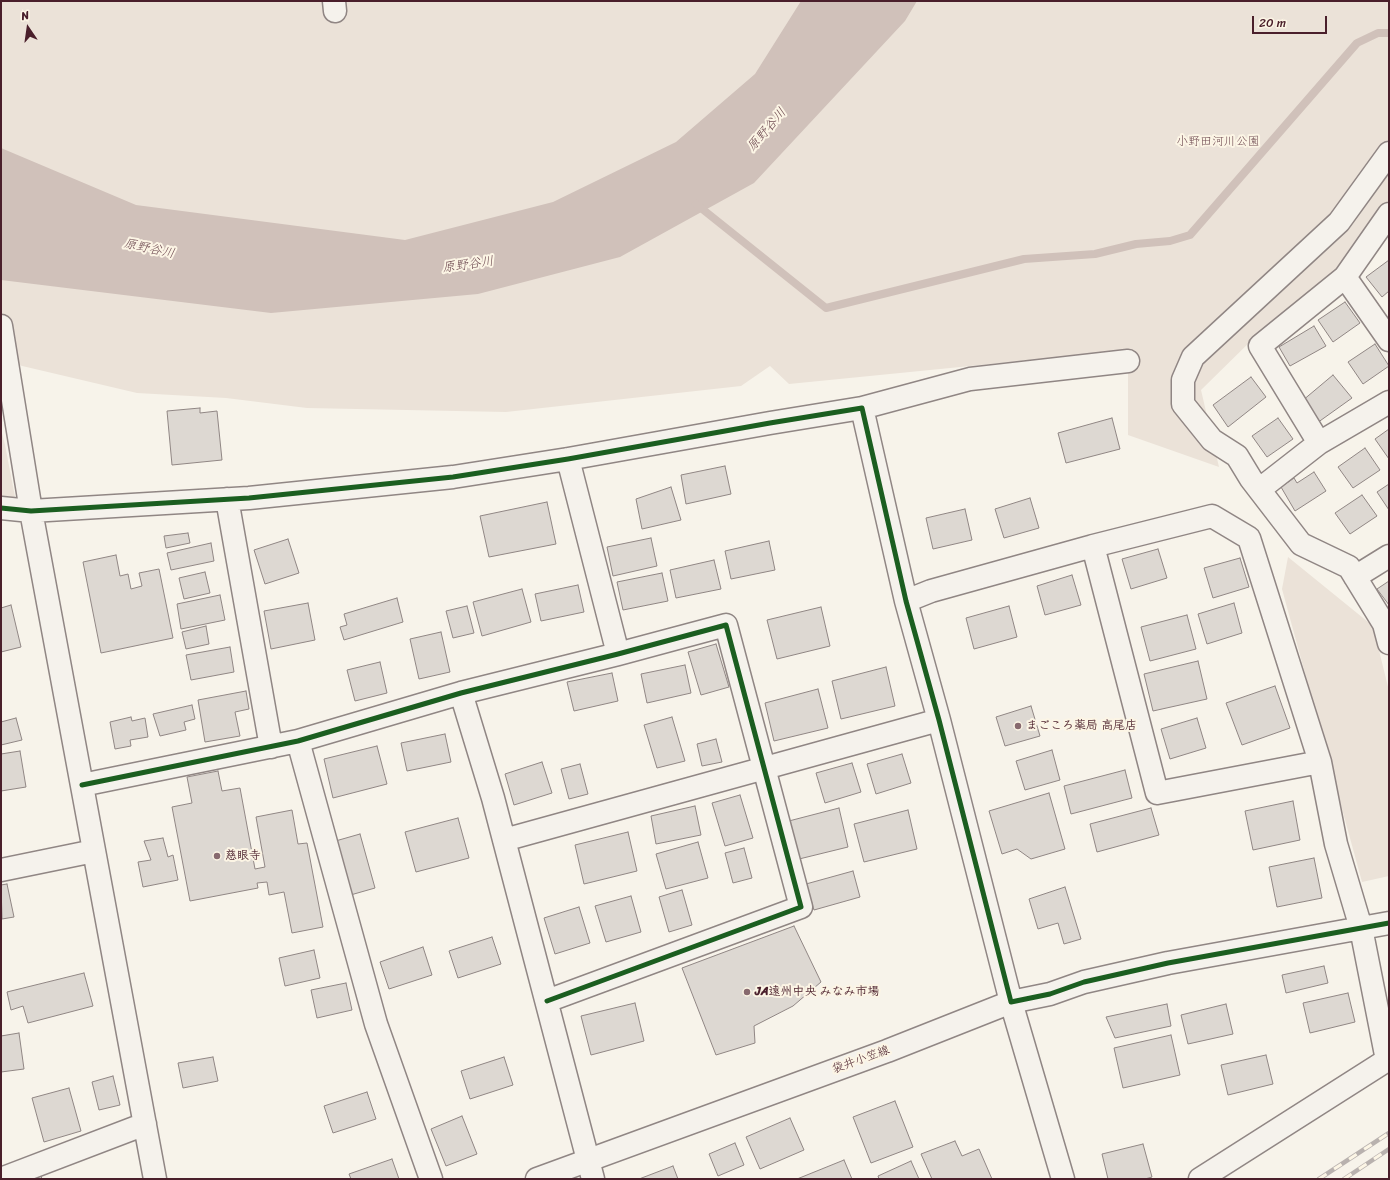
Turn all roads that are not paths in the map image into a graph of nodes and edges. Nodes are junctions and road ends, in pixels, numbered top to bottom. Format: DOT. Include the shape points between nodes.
graph roads {
  1 [pos="1389,153"];
  2 [pos="1389,214"];
  3 [pos="1345,277"];
  4 [pos="2,332"];
  5 [pos="1389,340"];
  6 [pos="1128,361"];
  7 [pos="4,366"];
  8 [pos="1389,402"];
  9 [pos="862,408"];
  10 [pos="1319,443"];
  11 [pos="568,459"];
  12 [pos="1260,489"];
  13 [pos="227,499"];
  14 [pos="1,508"];
  15 [pos="31,511"];
  16 [pos="1093,546"];
  17 [pos="1389,556"];
  18 [pos="1355,577"];
  19 [pos="906,601"];
  20 [pos="1389,642"];
  21 [pos="618,654"];
  22 [pos="461,693"];
  23 [pos="939,720"];
  24 [pos="298,742"];
  25 [pos="271,747"];
  26 [pos="1320,762"];
  27 [pos="764,769"];
  28 [pos="82,785"];
  29 [pos="504,840"];
  30 [pos="94,851"];
  31 [pos="1,870"];
  32 [pos="1389,923"];
  33 [pos="1361,928"];
  34 [pos="547,1001"];
  35 [pos="1011,1002"];
  36 [pos="145,1124"];
  37 [pos="591,1169"];
  38 [pos="1,1179"];
  39 [pos="155,1179"];
  40 [pos="432,1179"];
  41 [pos="538,1179"];
  42 [pos="1063,1179"];
  43 [pos="1200,1179"];
  1 -- 12 [label="street" via="1339,222 1193,357 1184,380 1182,404 1212,440 1237,456"];
  2 -- 3 [label="street"];
  3 -- 5 [label="street"];
  3 -- 10 [label="street" via="1260,346"];
  4 -- 7 [label="street"];
  6 -- 9 [label="street" via="970,379"];
  7 -- 15 [label="street"];
  8 -- 10 [label="street"];
  9 -- 11 [label="street"];
  9 -- 19 [label="street"];
  10 -- 12 [label="street"];
  11 -- 13 [label="street" via="452,476"];
  11 -- 21 [label="street"];
  12 -- 18 [label="street" via="1301,544 1349,567"];
  13 -- 15 [label="street"];
  13 -- 25 [label="street"];
  14 -- 15 [label="street"];
  15 -- 28 [label="street"];
  16 -- 19 [label="street" via="931,591"];
  16 -- 26 [label="street" via="1212,516 1249,538"];
  16 -- 26 [label="street" via="1157,793"];
  17 -- 18 [label="street"];
  18 -- 20 [label="street" via="1384,624"];
  19 -- 23 [label="street"];
  21 -- 22 [label="street"];
  21 -- 27 [label="street" via="726,625"];
  22 -- 24 [label="street"];
  22 -- 29 [label="street"];
  23 -- 27 [label="street"];
  23 -- 35 [label="street"];
  24 -- 25 [label="street"];
  24 -- 40 [label="street" via="376,1024"];
  25 -- 28 [label="street"];
  26 -- 33 [label="street" via="1336,844"];
  27 -- 29 [label="street"];
  27 -- 34 [label="street" via="801,907"];
  28 -- 30 [label="street"];
  29 -- 34 [label="street"];
  30 -- 31 [label="street"];
  30 -- 36 [label="street"];
  32 -- 33 [label="street, 袋井小笠線"];
  33 -- 35 [label="street, 袋井小笠線" via="1168,962"];
  33 -- 43 [label="street" via="1387,1060"];
  34 -- 37 [label="street"];
  35 -- 37 [label="street, 袋井小笠線"];
  35 -- 42 [label="street"];
  36 -- 38 [label="street"];
  36 -- 39 [label="street"];
  37 -- 41 [label="street, 袋井小笠線"];
}
